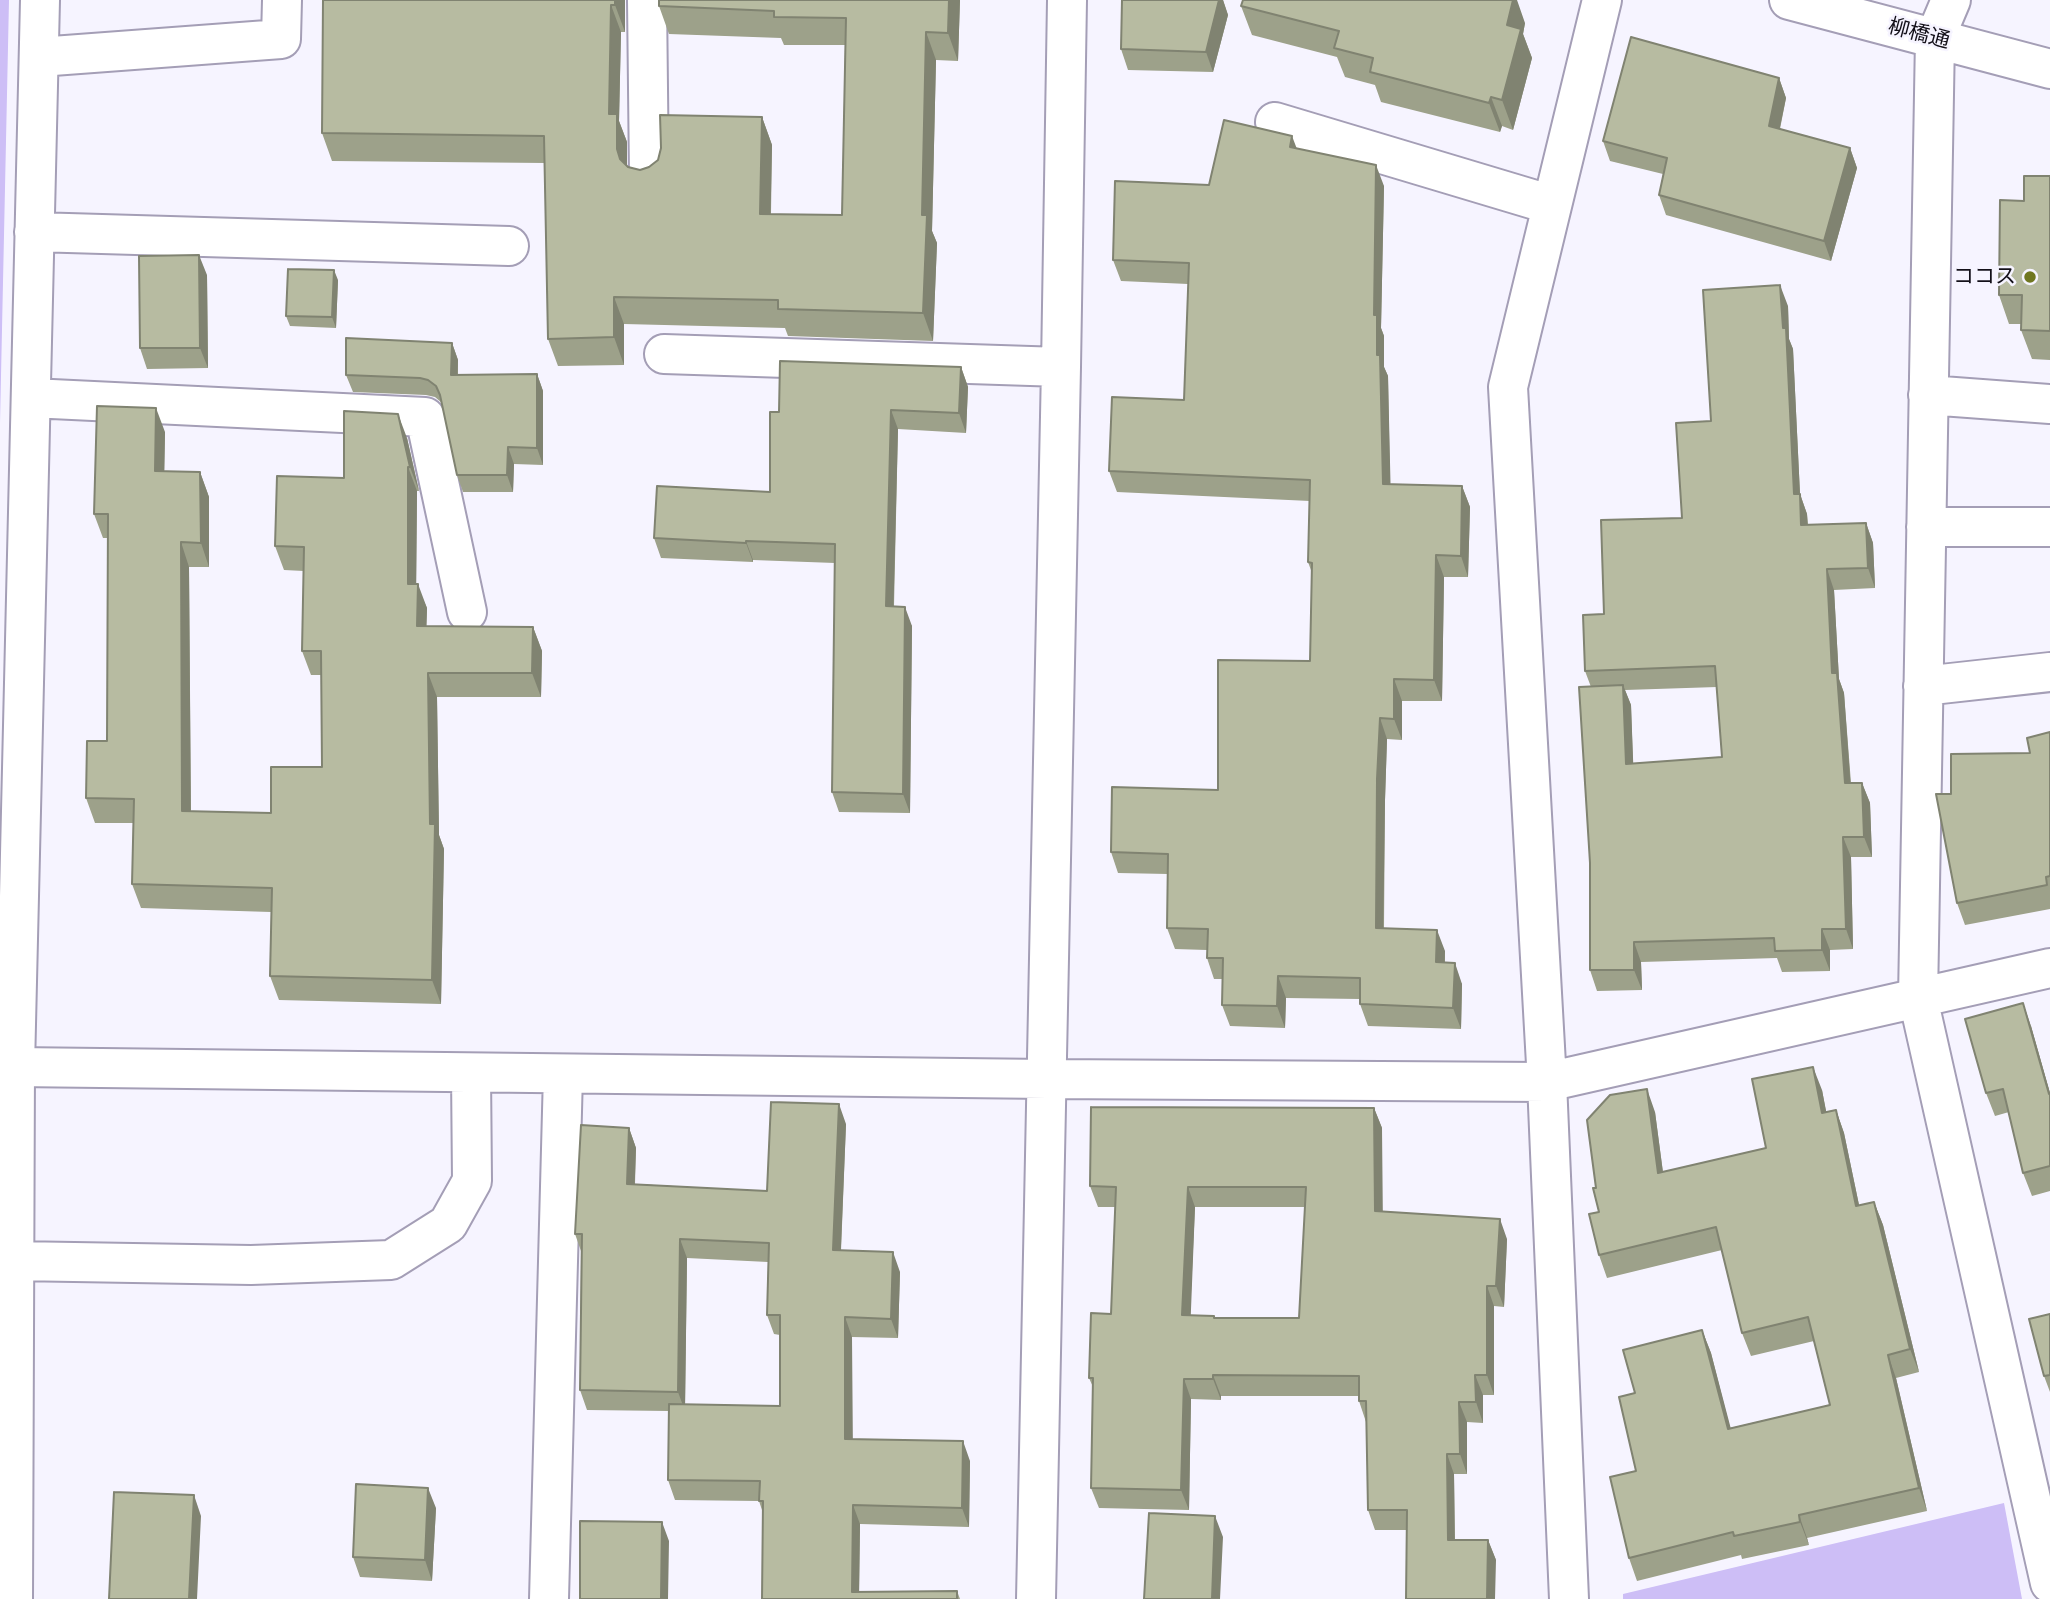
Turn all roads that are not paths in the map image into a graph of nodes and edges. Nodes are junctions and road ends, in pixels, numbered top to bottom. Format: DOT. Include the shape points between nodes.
graph roads {
  1 [pos="40,0"];
  2 [pos="282,0"];
  3 [pos="647,0"];
  4 [pos="1067,0"];
  5 [pos="1602,0"];
  6 [pos="1789,0"];
  7 [pos="1951,0"];
  8 [pos="1935,38"];
  9 [pos="39,57"];
  10 [pos="2050,69"];
  11 [pos="1275,122"];
  12 [pos="649,176"];
  13 [pos="1552,205"];
  14 [pos="34,232"];
  15 [pos="509,246"];
  16 [pos="664,354"];
  17 [pos="1062,367"];
  18 [pos="1928,395"];
  19 [pos="31,398"];
  20 [pos="2050,404"];
  21 [pos="1926,527"];
  22 [pos="2050,527"];
  23 [pos="467,612"];
  24 [pos="2050,672"];
  25 [pos="1923,686"];
  26 [pos="2050,968"];
  27 [pos="1918,998"];
  28 [pos="15,1067"];
  29 [pos="471,1073"];
  30 [pos="563,1074"];
  31 [pos="1047,1079"];
  32 [pos="1547,1082"];
  33 [pos="15,1261"];
  34 [pos="2050,1583"];
  35 [pos="13,1599"];
  36 [pos="549,1599"];
  37 [pos="1036,1599"];
  38 [pos="1569,1599"];
  1 -- 9 [label="street"];
  2 -- 9 [label="street" via="281,38"];
  3 -- 12 [label="street"];
  4 -- 17 [label="street"];
  5 -- 13 [label="street"];
  6 -- 8 [label="street, 柳橋通"];
  7 -- 8 [label="street"];
  8 -- 10 [label="street, 柳橋通"];
  8 -- 18 [label="street"];
  9 -- 14 [label="street"];
  11 -- 13 [label="street"];
  13 -- 32 [label="street" via="1508,387"];
  14 -- 15 [label="street"];
  14 -- 19 [label="street"];
  16 -- 17 [label="street"];
  17 -- 31 [label="street"];
  18 -- 20 [label="street"];
  18 -- 21 [label="street"];
  19 -- 23 [label="street" via="425,417"];
  19 -- 28 [label="street"];
  21 -- 22 [label="street"];
  21 -- 25 [label="street"];
  24 -- 25 [label="street"];
  25 -- 27 [label="street"];
  26 -- 27 [label="street"];
  27 -- 32 [label="street"];
  27 -- 34 [label="street"];
  28 -- 29 [label="street"];
  28 -- 33 [label="street"];
  29 -- 30 [label="street"];
  29 -- 33 [label="street" via="472,1181 448,1224 391,1260 251,1265"];
  30 -- 31 [label="street"];
  30 -- 36 [label="street"];
  31 -- 32 [label="street"];
  31 -- 37 [label="street"];
  32 -- 38 [label="street"];
  33 -- 35 [label="street"];
}
